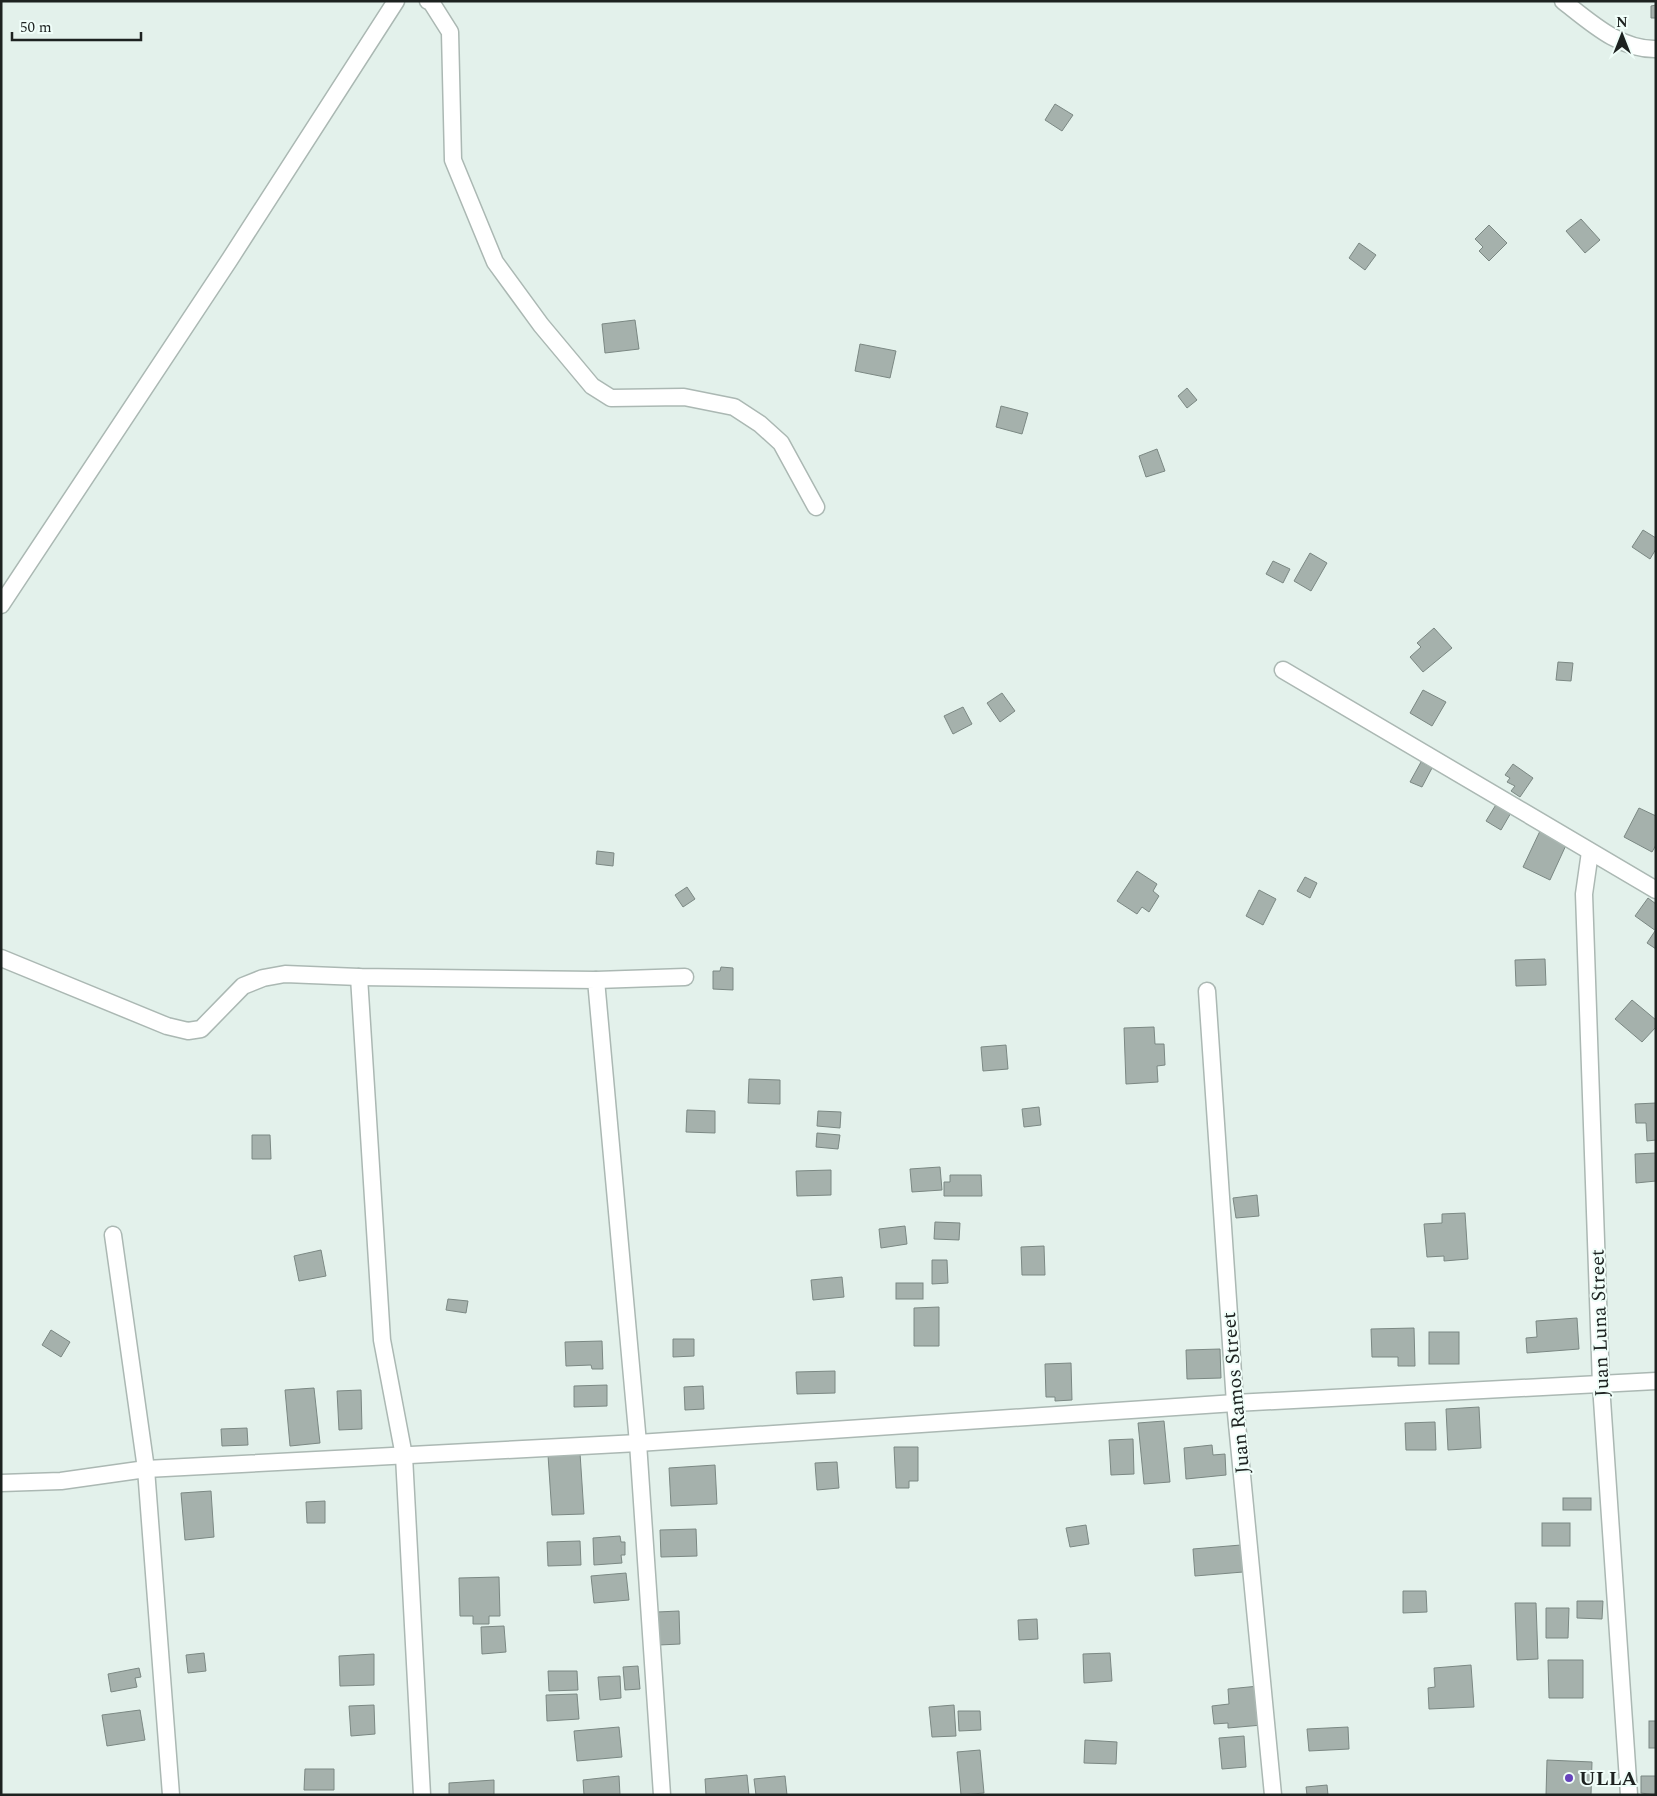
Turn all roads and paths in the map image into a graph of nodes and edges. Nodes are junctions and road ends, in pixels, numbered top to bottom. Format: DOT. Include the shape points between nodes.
graph roads {
  1 [pos="396,1"];
  2 [pos="428,1"];
  3 [pos="1564,1"];
  4 [pos="1656,49"];
  5 [pos="816,507"];
  6 [pos="1,605"];
  7 [pos="1282,670"];
  8 [pos="1590,852"];
  9 [pos="1656,890"];
  10 [pos="1,958"];
  11 [pos="359,977"];
  12 [pos="684,977"];
  13 [pos="596,980"];
  14 [pos="1207,991"];
  15 [pos="112,1235"];
  16 [pos="1656,1381"];
  17 [pos="1600,1385"];
  18 [pos="1235,1403"];
  19 [pos="638,1442"];
  20 [pos="404,1456"];
  21 [pos="146,1470"];
  22 [pos="1,1484"];
  23 [pos="171,1795"];
  24 [pos="422,1795"];
  25 [pos="662,1795"];
  26 [pos="1273,1795"];
  27 [pos="1629,1795"];
  1 -- 6 [label="street"];
  2 -- 5 [label="street" via="450,32 452,160 495,262 540,325 592,386 611,398 684,397 734,407 760,424 781,443"];
  3 -- 4 [label="street" via="1598,28 1624,42"];
  7 -- 8 [label="street"];
  8 -- 9 [label="street"];
  8 -- 17 [label="street, Juan Luna Street" via="1584,894"];
  10 -- 11 [label="street" via="167,1026 188,1031 201,1029 243,986 263,978 285,974"];
  11 -- 13 [label="street"];
  11 -- 20 [label="street" via="382,1340"];
  12 -- 13 [label="street"];
  13 -- 19 [label="street"];
  14 -- 18 [label="street, Juan Ramos Street"];
  15 -- 21 [label="street"];
  16 -- 17 [label="street"];
  17 -- 18 [label="street"];
  17 -- 27 [label="street, Juan Luna Street"];
  18 -- 19 [label="street"];
  18 -- 26 [label="street, Juan Ramos Street"];
  19 -- 20 [label="street"];
  19 -- 25 [label="street"];
  20 -- 21 [label="street"];
  20 -- 24 [label="street"];
  21 -- 22 [label="street" via="61,1481"];
  21 -- 23 [label="street"];
}
